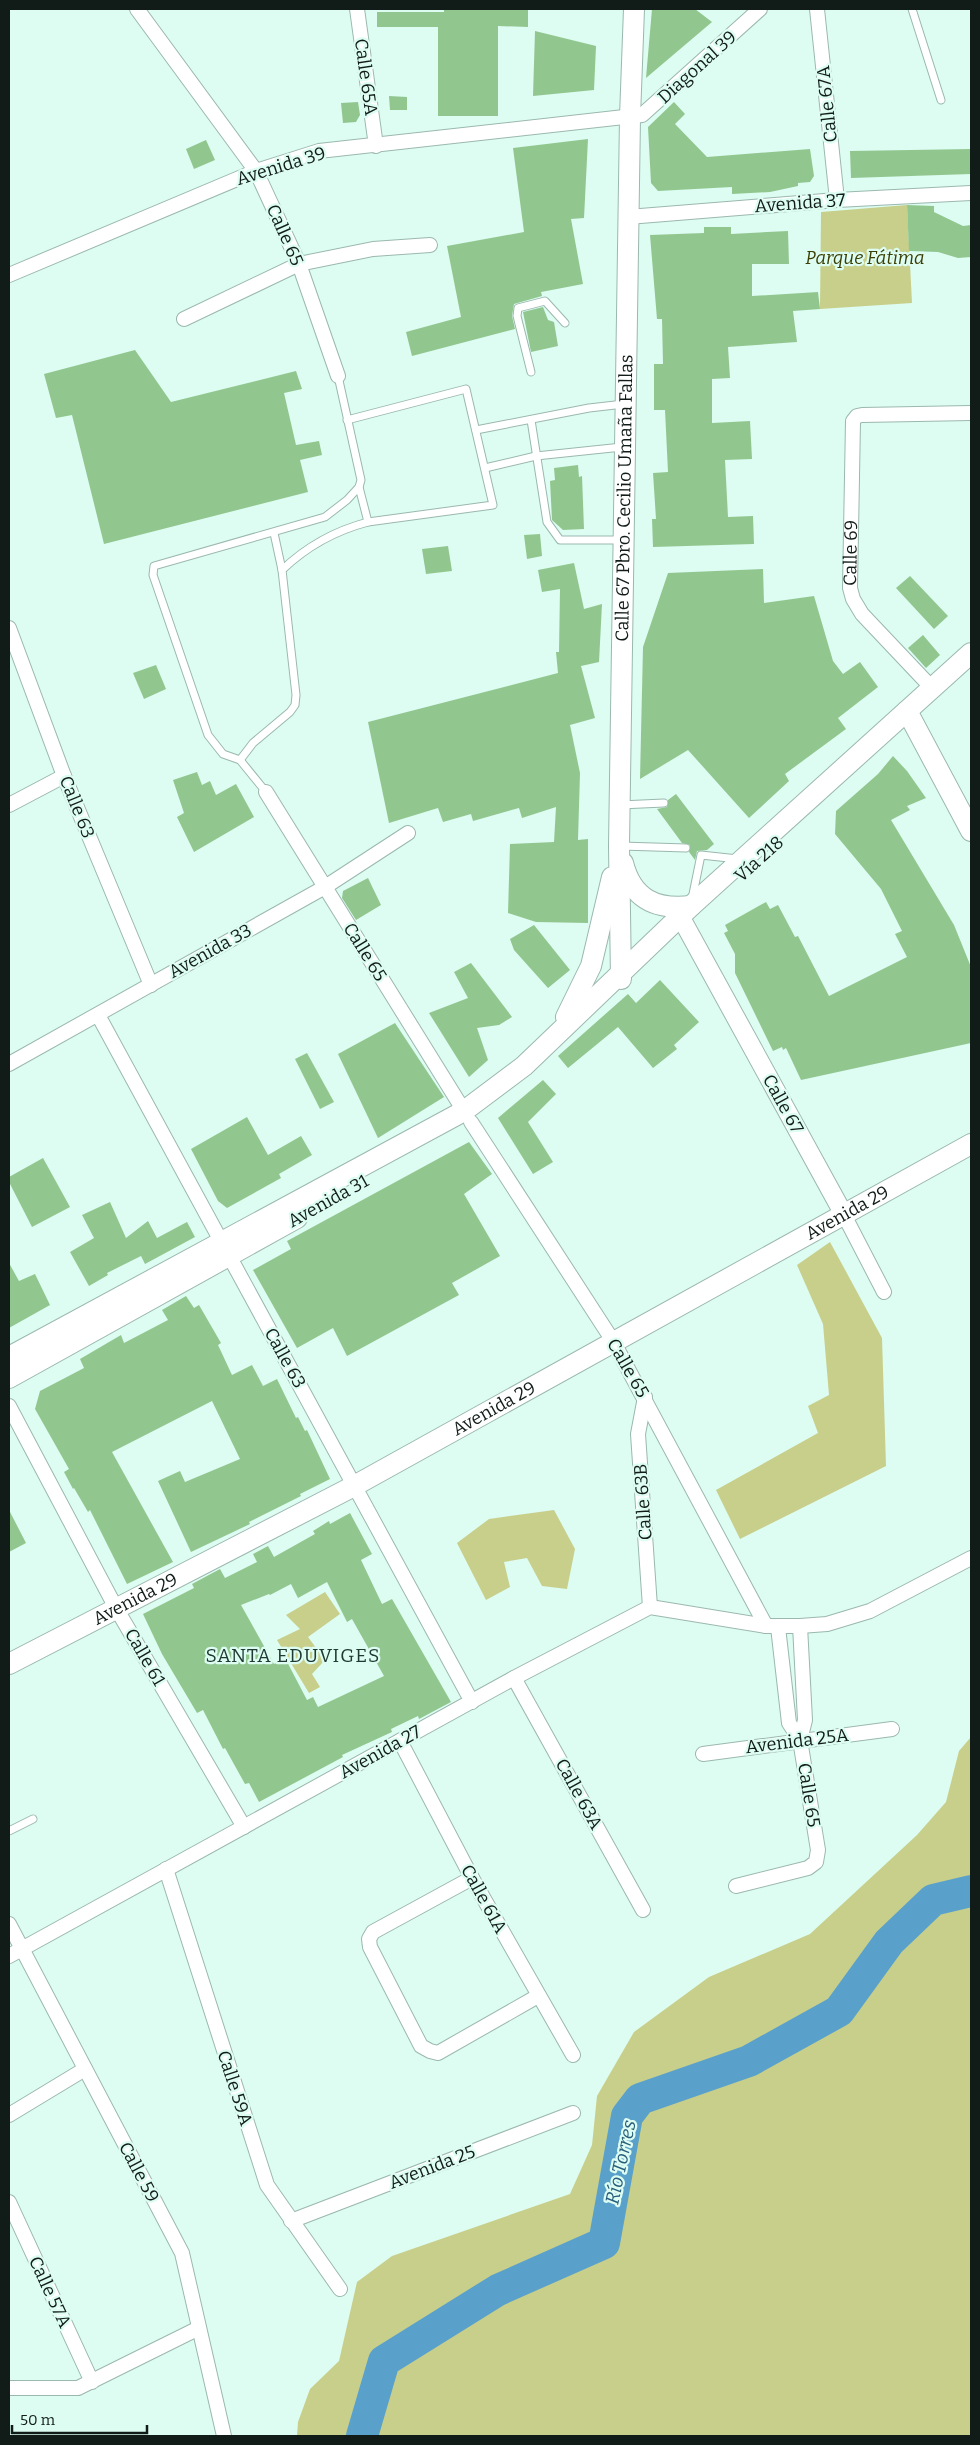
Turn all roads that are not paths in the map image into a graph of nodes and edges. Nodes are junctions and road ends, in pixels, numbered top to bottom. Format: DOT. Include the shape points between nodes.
graph roads {
  1 [pos="137,9"];
  2 [pos="357,9"];
  3 [pos="634,9"];
  4 [pos="760,9"];
  5 [pos="817,9"];
  6 [pos="912,9"];
  7 [pos="941,100"];
  8 [pos="630,117"];
  9 [pos="376,146"];
  10 [pos="256,171"];
  11 [pos="971,193"];
  12 [pos="837,200"];
  13 [pos="628,217"];
  14 [pos="430,245"];
  15 [pos="299,264"];
  16 [pos="9,275"];
  17 [pos="184,319"];
  18 [pos="565,322"];
  19 [pos="531,372"];
  20 [pos="338,376"];
  21 [pos="626,404"];
  22 [pos="971,413"];
  23 [pos="347,420"];
  24 [pos="531,420"];
  25 [pos="476,430"];
  26 [pos="625,447"];
  27 [pos="536,456"];
  28 [pos="485,468"];
  29 [pos="359,487"];
  30 [pos="368,522"];
  31 [pos="274,533"];
  32 [pos="624,540"];
  33 [pos="282,570"];
  34 [pos="9,628"];
  35 [pos="971,653"];
  36 [pos="932,688"];
  37 [pos="907,711"];
  38 [pos="892,727"];
  39 [pos="240,760"];
  40 [pos="64,776"];
  41 [pos="266,792"];
  42 [pos="664,803"];
  43 [pos="9,805"];
  44 [pos="620,805"];
  45 [pos="971,831"];
  46 [pos="408,833"];
  47 [pos="619,846"];
  48 [pos="686,848"];
  49 [pos="742,860"];
  50 [pos="326,887"];
  51 [pos="685,916"];
  52 [pos="620,978"];
  53 [pos="150,985"];
  54 [pos="98,1015"];
  55 [pos="559,1032"];
  56 [pos="9,1064"];
  57 [pos="468,1117"];
  58 [pos="971,1144"];
  59 [pos="843,1213"];
  60 [pos="226,1250"];
  61 [pos="884,1292"];
  62 [pos="613,1341"];
  63 [pos="9,1357"];
  64 [pos="9,1378"];
  65 [pos="645,1397"];
  66 [pos="9,1406"];
  67 [pos="354,1486"];
  68 [pos="971,1558"];
  69 [pos="650,1607"];
  70 [pos="116,1608"];
  71 [pos="772,1626"];
  72 [pos="800,1626"];
  73 [pos="9,1664"];
  74 [pos="514,1678"];
  75 [pos="472,1702"];
  76 [pos="892,1729"];
  77 [pos="800,1740"];
  78 [pos="400,1741"];
  79 [pos="703,1754"];
  80 [pos="33,1819"];
  81 [pos="244,1827"];
  82 [pos="9,1831"];
  83 [pos="166,1869"];
  84 [pos="472,1878"];
  85 [pos="736,1886"];
  86 [pos="643,1910"];
  87 [pos="9,1924"];
  88 [pos="22,1948"];
  89 [pos="9,1956"];
  90 [pos="538,1996"];
  91 [pos="573,2055"];
  92 [pos="85,2069"];
  93 [pos="573,2113"];
  94 [pos="9,2115"];
  95 [pos="9,2202"];
  96 [pos="291,2221"];
  97 [pos="340,2289"];
  98 [pos="199,2328"];
  99 [pos="92,2382"];
  100 [pos="9,2388"];
  101 [pos="224,2436"];
  1 -- 10 [label="street, Calle 65"];
  2 -- 9 [label="street, Calle 65A"];
  3 -- 8 [label="main road, Calle 67 Pbro. Cecilio Umaña Fallas"];
  4 -- 8 [label="street, Diagonal 39" via="652,108 642,115"];
  5 -- 12 [label="street, Calle 67A"];
  6 -- 7 [label="lane"];
  8 -- 9 [label="street, Avenida 39"];
  8 -- 13 [label="main road, Calle 67 Pbro. Cecilio Umaña Fallas"];
  9 -- 10 [label="street, Avenida 39" via="319,151"];
  10 -- 15 [label="street, Calle 65"];
  10 -- 16 [label="street, Avenida 39"];
  11 -- 12 [label="street, Avenida 37"];
  12 -- 13 [label="street, Avenida 37"];
  13 -- 21 [label="main road, Calle 67 Pbro. Cecilio Umaña Fallas"];
  14 -- 15 [label="street" via="373,249"];
  15 -- 17 [label="street"];
  15 -- 20 [label="street, Calle 65"];
  18 -- 19 [label="lane" via="545,301 518,308 517,316"];
  20 -- 23 [label="lane"];
  21 -- 24 [label="lane"];
  21 -- 26 [label="main road, Calle 67 Pbro. Cecilio Umaña Fallas"];
  22 -- 36 [label="street, Calle 69" via="857,416 853,421 850,588 853,600 862,614"];
  23 -- 25 [label="lane" via="466,389"];
  23 -- 29 [label="lane" via="361,480"];
  24 -- 25 [label="lane"];
  24 -- 27 [label="lane"];
  25 -- 28 [label="lane"];
  26 -- 27 [label="lane"];
  26 -- 32 [label="main road, Calle 67 Pbro. Cecilio Umaña Fallas"];
  27 -- 28 [label="lane"];
  27 -- 32 [label="lane" via="547,522 560,540"];
  28 -- 30 [label="lane" via="493,505"];
  29 -- 30 [label="lane"];
  29 -- 31 [label="lane" via="336,511 325,517"];
  30 -- 33 [label="lane" via="321,539"];
  31 -- 33 [label="lane"];
  31 -- 39 [label="lane" via="154,566 153,575 208,735 224,754"];
  32 -- 44 [label="main road, Calle 67 Pbro. Cecilio Umaña Fallas"];
  33 -- 39 [label="lane" via="295,705 253,743"];
  34 -- 40 [label="street, Calle 63"];
  35 -- 36 [label="main road, Vía 218"];
  36 -- 37 [label="main road, Vía 218"];
  37 -- 38 [label="main road, Vía 218"];
  37 -- 45 [label="main road"];
  38 -- 49 [label="main road, Vía 218"];
  38 -- 51 [label="main road, Vía 218" via="863,767"];
  39 -- 41 [label="lane"];
  40 -- 43 [label="street"];
  40 -- 53 [label="street, Calle 63"];
  41 -- 50 [label="street, Calle 65"];
  42 -- 44 [label="lane"];
  44 -- 47 [label="main road, Calle 67 Pbro. Cecilio Umaña Fallas"];
  46 -- 50 [label="street, Avenida 33"];
  47 -- 48 [label="lane"];
  47 -- 51 [label="main road" via="626,873 636,891 652,903"];
  47 -- 52 [label="main road, Calle 67 Pbro. Cecilio Umaña Fallas"];
  47 -- 55 [label="main road" via="591,966"];
  49 -- 51 [label="main road, Vía 218"];
  49 -- 51 [label="lane" via="701,855"];
  50 -- 53 [label="street, Avenida 33"];
  50 -- 57 [label="street, Calle 65"];
  51 -- 52 [label="main road, Vía 218"];
  51 -- 59 [label="street, Calle 67"];
  52 -- 55 [label="main road, Avenida 31"];
  52 -- 57 [label="main road, Avenida 31" via="531,1072"];
  53 -- 54 [label="street, Avenida 33"];
  54 -- 56 [label="street, Avenida 33"];
  54 -- 60 [label="street, Calle 63"];
  55 -- 57 [label="main road, Avenida 31"];
  57 -- 60 [label="main road, Avenida 31"];
  57 -- 62 [label="street, Calle 65"];
  58 -- 59 [label="main road, Avenida 29"];
  59 -- 61 [label="street, Calle 67"];
  59 -- 62 [label="main road, Avenida 29"];
  60 -- 63 [label="main road, Avenida 31"];
  60 -- 64 [label="main road, Avenida 31"];
  60 -- 67 [label="street, Calle 63"];
  62 -- 65 [label="street, Calle 65"];
  62 -- 67 [label="main road, Avenida 29"];
  65 -- 69 [label="street, Calle 63B" via="638,1434"];
  65 -- 71 [label="street, Calle 65"];
  66 -- 70 [label="street, Calle 61"];
  67 -- 70 [label="main road, Avenida 29"];
  67 -- 75 [label="street, Calle 63"];
  68 -- 72 [label="street" via="870,1611 826,1624"];
  69 -- 71 [label="street"];
  69 -- 74 [label="street, Avenida 27"];
  70 -- 73 [label="main road, Avenida 29"];
  70 -- 81 [label="street, Calle 61"];
  71 -- 72 [label="street"];
  71 -- 77 [label="street, Calle 65" via="790,1723"];
  72 -- 77 [label="street, Calle 65" via="806,1720"];
  74 -- 75 [label="street, Avenida 27"];
  74 -- 86 [label="street, Calle 63A"];
  75 -- 78 [label="street, Avenida 27"];
  76 -- 77 [label="street, Avenida 25A"];
  77 -- 79 [label="street, Avenida 25A"];
  77 -- 85 [label="street, Calle 65" via="818,1850 816,1862 808,1868"];
  78 -- 81 [label="street, Avenida 27"];
  78 -- 84 [label="street, Calle 61A"];
  80 -- 82 [label="lane"];
  81 -- 83 [label="street, Avenida 27"];
  83 -- 88 [label="street, Avenida 27"];
  83 -- 96 [label="street, Calle 59A" via="267,2186"];
  84 -- 90 [label="street, Calle 61A"];
  84 -- 90 [label="street" via="373,1932 369,1939 370,1947 421,2046 438,2053"];
  87 -- 88 [label="street, Calle 59"];
  88 -- 89 [label="street, Avenida 27"];
  88 -- 92 [label="street, Calle 59"];
  90 -- 91 [label="street, Calle 61A"];
  92 -- 94 [label="street"];
  92 -- 98 [label="street, Calle 59" via="182,2253"];
  93 -- 96 [label="street, Avenida 25"];
  95 -- 99 [label="street, Calle 57A"];
  96 -- 97 [label="street, Calle 59A"];
  98 -- 99 [label="street"];
  98 -- 101 [label="street, Calle 59"];
  99 -- 100 [label="street" via="78,2388"];
}
